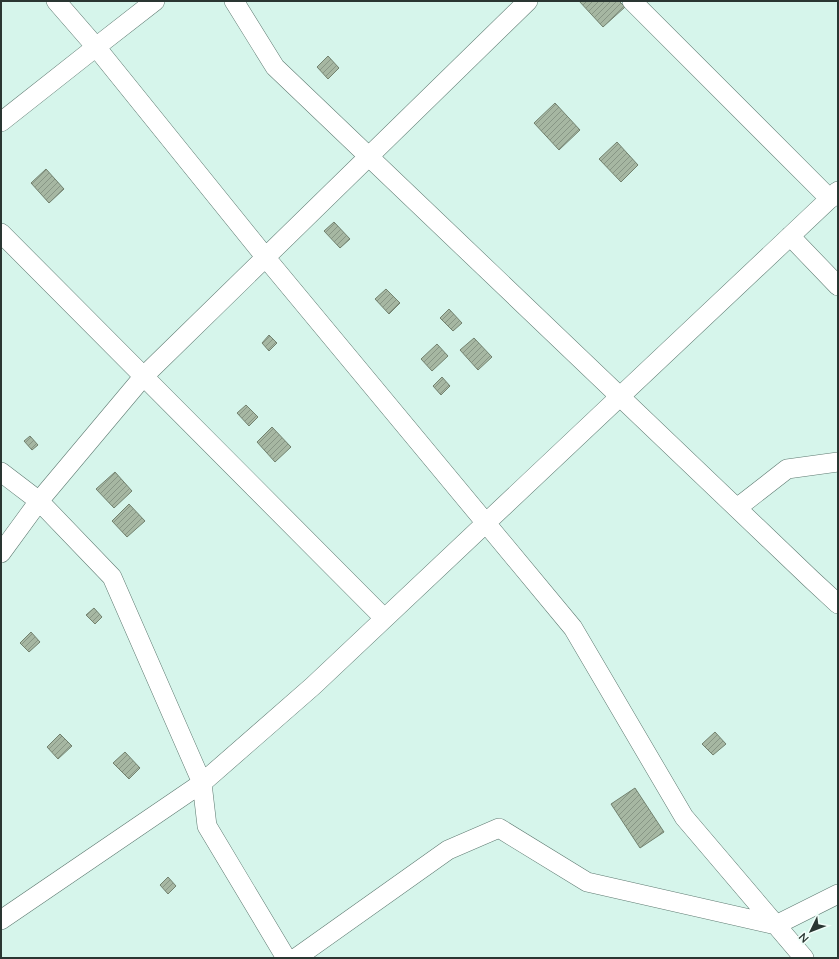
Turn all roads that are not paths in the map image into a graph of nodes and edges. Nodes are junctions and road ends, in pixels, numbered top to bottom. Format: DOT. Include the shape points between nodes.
graph roads {
  1 [pos="56,1"];
  2 [pos="156,1"];
  3 [pos="234,1"];
  4 [pos="528,1"];
  5 [pos="632,1"];
  6 [pos="96,46"];
  7 [pos="1,122"];
  8 [pos="369,156"];
  9 [pos="834,195"];
  10 [pos="1,233"];
  11 [pos="790,236"];
  12 [pos="266,257"];
  13 [pos="838,286"];
  14 [pos="144,377"];
  15 [pos="620,396"];
  16 [pos="838,462"];
  17 [pos="1,472"];
  18 [pos="39,501"];
  19 [pos="737,508"];
  20 [pos="486,522"];
  21 [pos="1,553"];
  22 [pos="838,604"];
  23 [pos="384,618"];
  24 [pos="202,783"];
  25 [pos="838,894"];
  26 [pos="1,920"];
  27 [pos="776,925"];
  28 [pos="286,958"];
  29 [pos="296,958"];
  30 [pos="804,958"];
  1 -- 6 [label="street"];
  2 -- 6 [label="street"];
  3 -- 8 [label="street" via="275,67"];
  4 -- 8 [label="street"];
  5 -- 9 [label="street"];
  6 -- 7 [label="street"];
  6 -- 12 [label="street"];
  8 -- 12 [label="street"];
  8 -- 15 [label="street"];
  9 -- 11 [label="street"];
  10 -- 14 [label="street"];
  11 -- 13 [label="street"];
  11 -- 15 [label="street"];
  12 -- 14 [label="street"];
  12 -- 20 [label="street"];
  14 -- 18 [label="street"];
  14 -- 23 [label="street"];
  15 -- 19 [label="street"];
  15 -- 20 [label="street"];
  16 -- 19 [label="street" via="787,468"];
  17 -- 18 [label="street"];
  18 -- 21 [label="street"];
  18 -- 24 [label="street" via="112,577"];
  19 -- 22 [label="street"];
  20 -- 23 [label="street"];
  20 -- 27 [label="street" via="573,628 684,817"];
  23 -- 24 [label="street" via="313,686"];
  24 -- 26 [label="street"];
  24 -- 28 [label="street" via="207,826"];
  25 -- 27 [label="street"];
  27 -- 29 [label="street" via="587,882 499,828 448,850"];
  27 -- 30 [label="street"];
}
